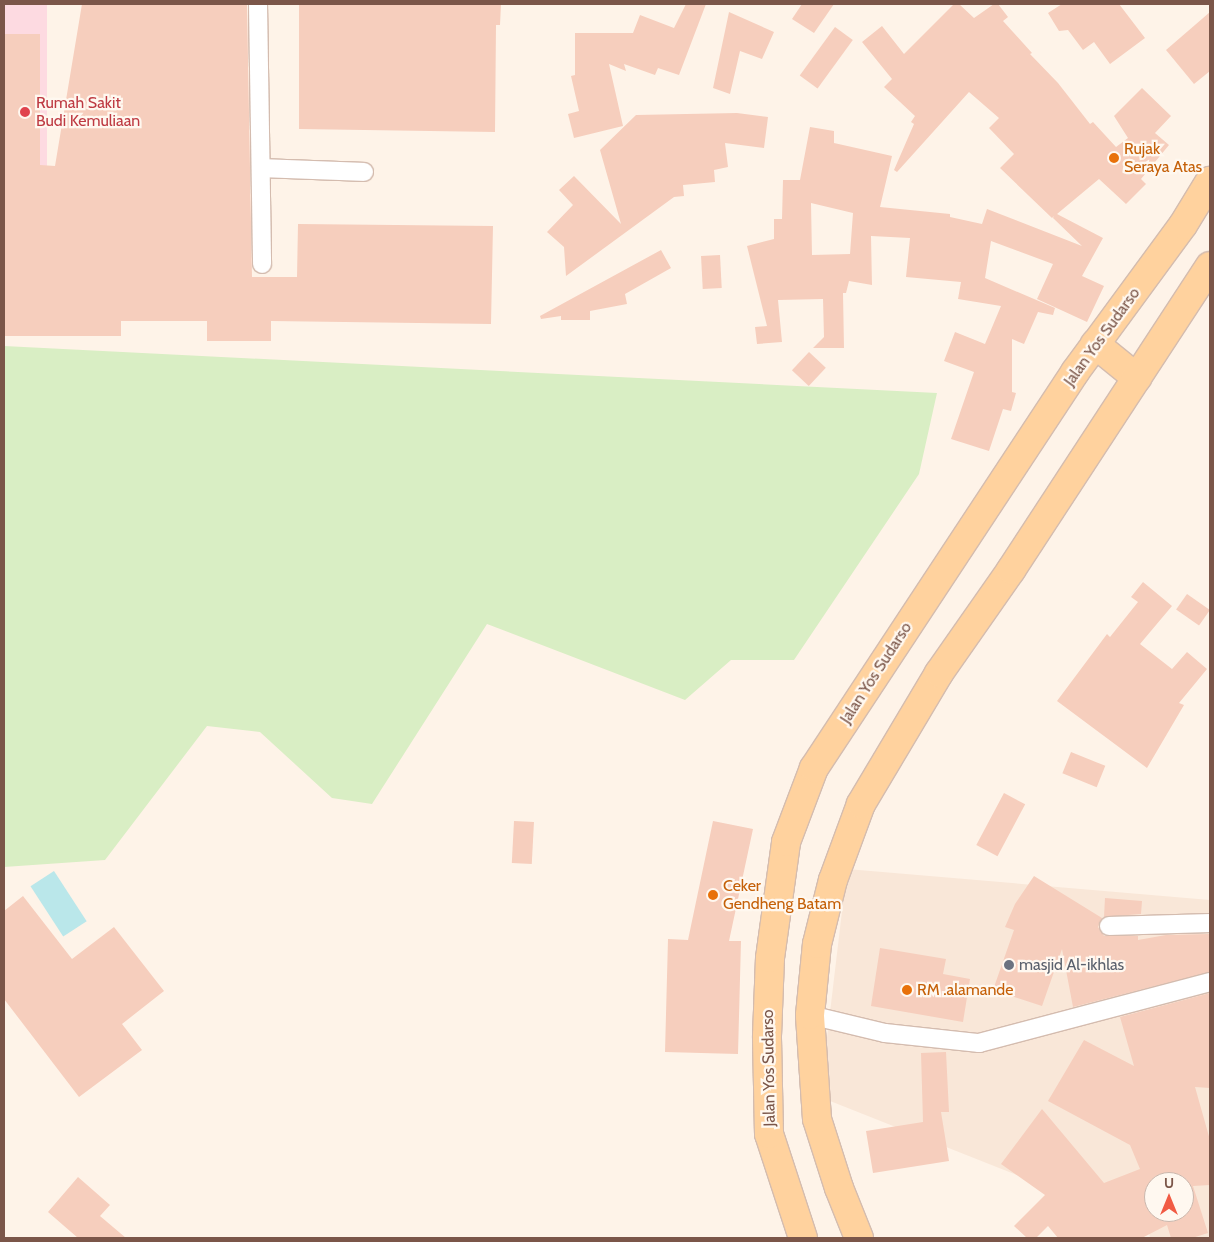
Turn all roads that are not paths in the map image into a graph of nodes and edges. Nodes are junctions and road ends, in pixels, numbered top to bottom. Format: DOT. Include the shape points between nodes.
graph roads {
  1 [pos="258,4"];
  2 [pos="262,168"];
  3 [pos="364,172"];
  4 [pos="1210,181"];
  5 [pos="262,264"];
  6 [pos="1210,266"];
  7 [pos="1095,344"];
  8 [pos="1137,378"];
  9 [pos="1210,923"];
  10 [pos="1109,926"];
  11 [pos="1210,982"];
  12 [pos="810,1015"];
  13 [pos="803,1238"];
  14 [pos="859,1238"];
  1 -- 2 [label="street"];
  2 -- 3 [label="street"];
  2 -- 5 [label="street"];
  4 -- 7 [label="main road, Jalan Yos Sudarso" via="1183,225"];
  6 -- 8 [label="main road"];
  7 -- 8 [label="main road"];
  7 -- 13 [label="main road, Jalan Yos Sudarso" via="814,768 786,842 770,958 767,1036 769,1134"];
  8 -- 12 [label="main road" via="1011,570 938,672 861,804 833,880 817,944"];
  9 -- 10 [label="street"];
  11 -- 12 [label="street" via="979,1043 885,1033"];
  12 -- 14 [label="main road" via="818,1120"];
}
